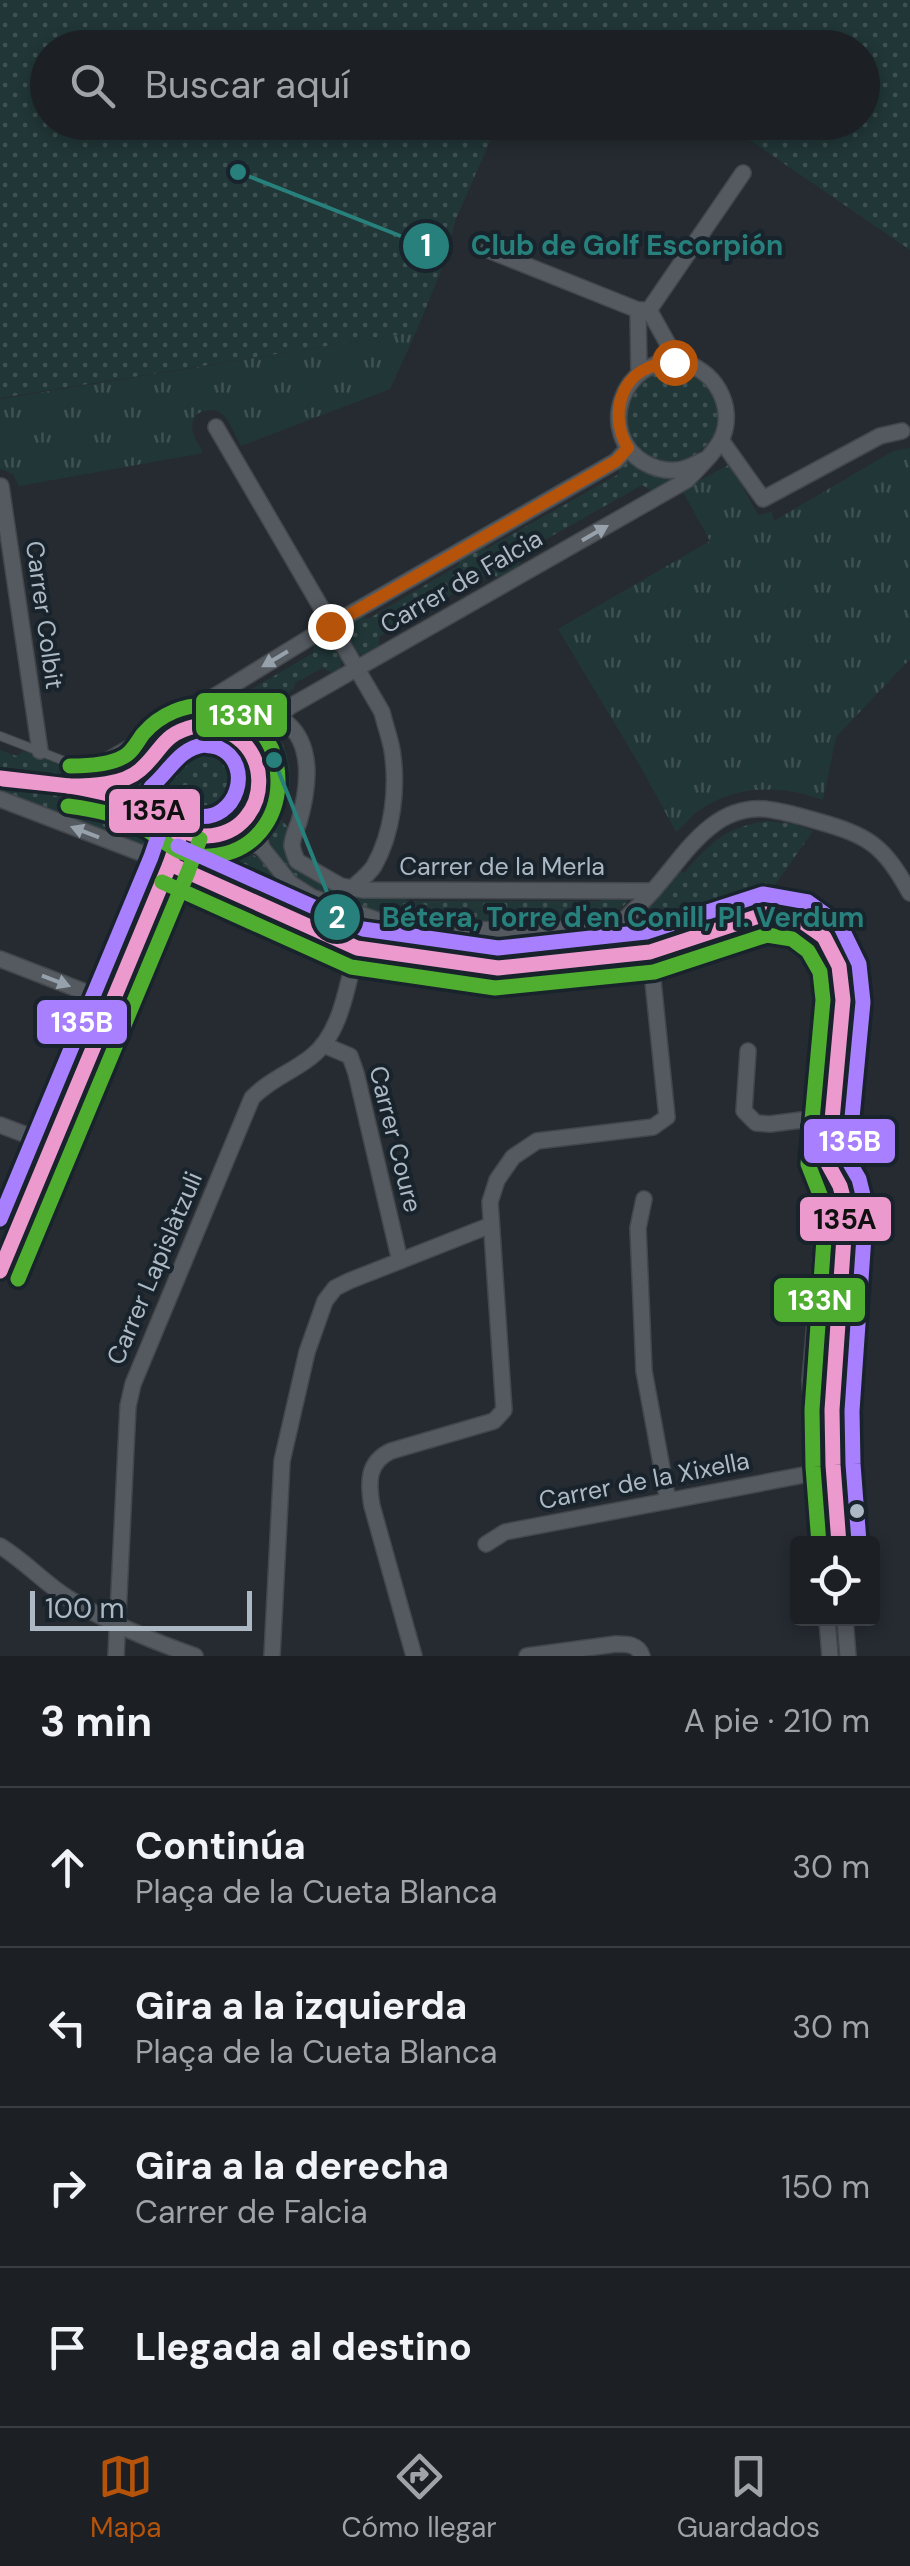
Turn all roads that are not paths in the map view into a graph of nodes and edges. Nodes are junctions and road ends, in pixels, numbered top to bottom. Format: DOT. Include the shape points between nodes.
graph roads {
  1 [pos="743,173"];
  2 [pos="488,250"];
  3 [pos="644,310"];
  4 [pos="678,362"];
  5 [pos="638,373"];
  6 [pos="216,427"];
  7 [pos="902,432"];
  8 [pos="721,440"];
  9 [pos="628,448"];
  10 [pos="704,460"];
  11 [pos="1,486"];
  12 [pos="330,626"];
  13 [pos="356,669"];
  14 [pos="269,722"];
  15 [pos="0,736"];
  16 [pos="40,751"];
  17 [pos="253,754"];
  18 [pos="152,760"];
  19 [pos="89,771"];
  20 [pos="0,778"];
  21 [pos="112,780"];
  22 [pos="73,786"];
  23 [pos="0,799"];
  24 [pos="156,810"];
  25 [pos="252,810"];
  26 [pos="228,831"];
  27 [pos="180,832"];
  28 [pos="262,848"];
  29 [pos="170,864"];
  30 [pos="352,888"];
  31 [pos="653,891"];
  32 [pos="910,893"];
  33 [pos="357,948"];
  34 [pos="650,952"];
  35 [pos="0,959"];
  36 [pos="112,1002"];
  37 [pos="324,1045"];
  38 [pos="748,1051"];
  39 [pos="832,1116"];
  40 [pos="0,1124"];
  41 [pos="53,1146"];
  42 [pos="828,1164"];
  43 [pos="644,1198"];
  44 [pos="491,1225"];
  45 [pos="400,1261"];
  46 [pos="0,1271"];
  47 [pos="814,1473"];
  48 [pos="668,1501"];
  49 [pos="819,1536"];
  50 [pos="838,1536"];
  51 [pos="486,1544"];
  52 [pos="0,1546"];
  53 [pos="118,1623"];
  54 [pos="828,1626"];
  55 [pos="846,1626"];
  56 [pos="641,1653"];
  57 [pos="116,1656"];
  58 [pos="195,1656"];
  59 [pos="272,1656"];
  60 [pos="414,1656"];
  61 [pos="526,1656"];
  62 [pos="830,1656"];
  63 [pos="848,1656"];
  1 -- 3 [label="street"];
  2 -- 3 [label="street"];
  3 -- 4 [label="street"];
  3 -- 5 [label="street"];
  4 -- 5 [label="street"];
  4 -- 8 [label="street" via="708,375 719,388 727,411"];
  5 -- 9 [label="street" via="618,410"];
  6 -- 12 [label="street"];
  7 -- 8 [label="street" via="880,436 763,499"];
  8 -- 10 [label="street"];
  9 -- 10 [label="street" via="640,460 671,470"];
  9 -- 12 [label="street, Carrer de Falcia" via="616,461"];
  13 -- 10 [label="street, Carrer de Falcia, one-way" via="687,480"];
  11 -- 16 [label="street, Carrer Colbit"];
  12 -- 13 [label="street"];
  12 -- 19 [label="street, Carrer de Falcia, one-way"];
  13 -- 14 [label="street, Carrer de Falcia"];
  13 -- 30 [label="street" via="382,712 394,783 381,852"];
  14 -- 17 [label="street"];
  14 -- 30 [label="street" via="288,722 304,749 308,772 292,843 296,862"];
  15 -- 16 [label="lane"];
  16 -- 19 [label="lane"];
  17 -- 18 [label="street" via="227,730 191,726 174,733"];
  17 -- 25 [label="street" via="260,782"];
  18 -- 21 [label="street" via="130,777"];
  18 -- 24 [label="street" via="149,794"];
  19 -- 21 [label="lane"];
  20 -- 22 [label="street"];
  21 -- 22 [label="street"];
  22 -- 24 [label="street"];
  29 -- 23 [label="street, one-way"];
  24 -- 27 [label="street"];
  25 -- 26 [label="street"];
  25 -- 28 [label="street"];
  26 -- 27 [label="street"];
  26 -- 28 [label="street"];
  27 -- 29 [label="street"];
  28 -- 31 [label="street" via="290,883 312,897 394,926 596,929 620,923"];
  29 -- 33 [label="street"];
  29 -- 36 [label="street"];
  30 -- 31 [label="street, Carrer de la Merla"];
  31 -- 32 [label="street" via="724,816 761,808 861,835 879,847"];
  33 -- 34 [label="street" via="498,968"];
  33 -- 37 [label="street"];
  34 -- 39 [label="street" via="765,914 800,920 824,937 839,966 843,1000"];
  34 -- 44 [label="street" via="667,1117 654,1127 536,1141 513,1156 496,1180"];
  35 -- 36 [label="street, one-way"];
  36 -- 41 [label="street"];
  37 -- 45 [label="street, Carrer Coure" via="350,1056"];
  37 -- 53 [label="street, Carrer Lapislàtzuli" via="252,1098 132,1384"];
  38 -- 39 [label="street" via="744,1110 756,1123"];
  39 -- 42 [label="street"];
  40 -- 41 [label="street"];
  41 -- 46 [label="street"];
  42 -- 47 [label="street" via="810,1380"];
  42 -- 50 [label="street" via="846,1208 832,1410"];
  43 -- 48 [label="street" via="638,1228 644,1371"];
  44 -- 45 [label="street"];
  44 -- 60 [label="street" via="504,1410 494,1421 380,1456 368,1483"];
  45 -- 59 [label="street" via="335,1288 307,1352 282,1461"];
  47 -- 48 [label="street, Carrer de la Xixella"];
  47 -- 49 [label="street"];
  48 -- 51 [label="street, Carrer de la Xixella" via="505,1532"];
  52 -- 53 [label="street" via="66,1596"];
  53 -- 57 [label="street, Carrer Lapislàtzuli"];
  53 -- 58 [label="street"];
  54 -- 62 [label="street"];
  55 -- 63 [label="street"];
  56 -- 61 [label="street" via="616,1644"];
}
